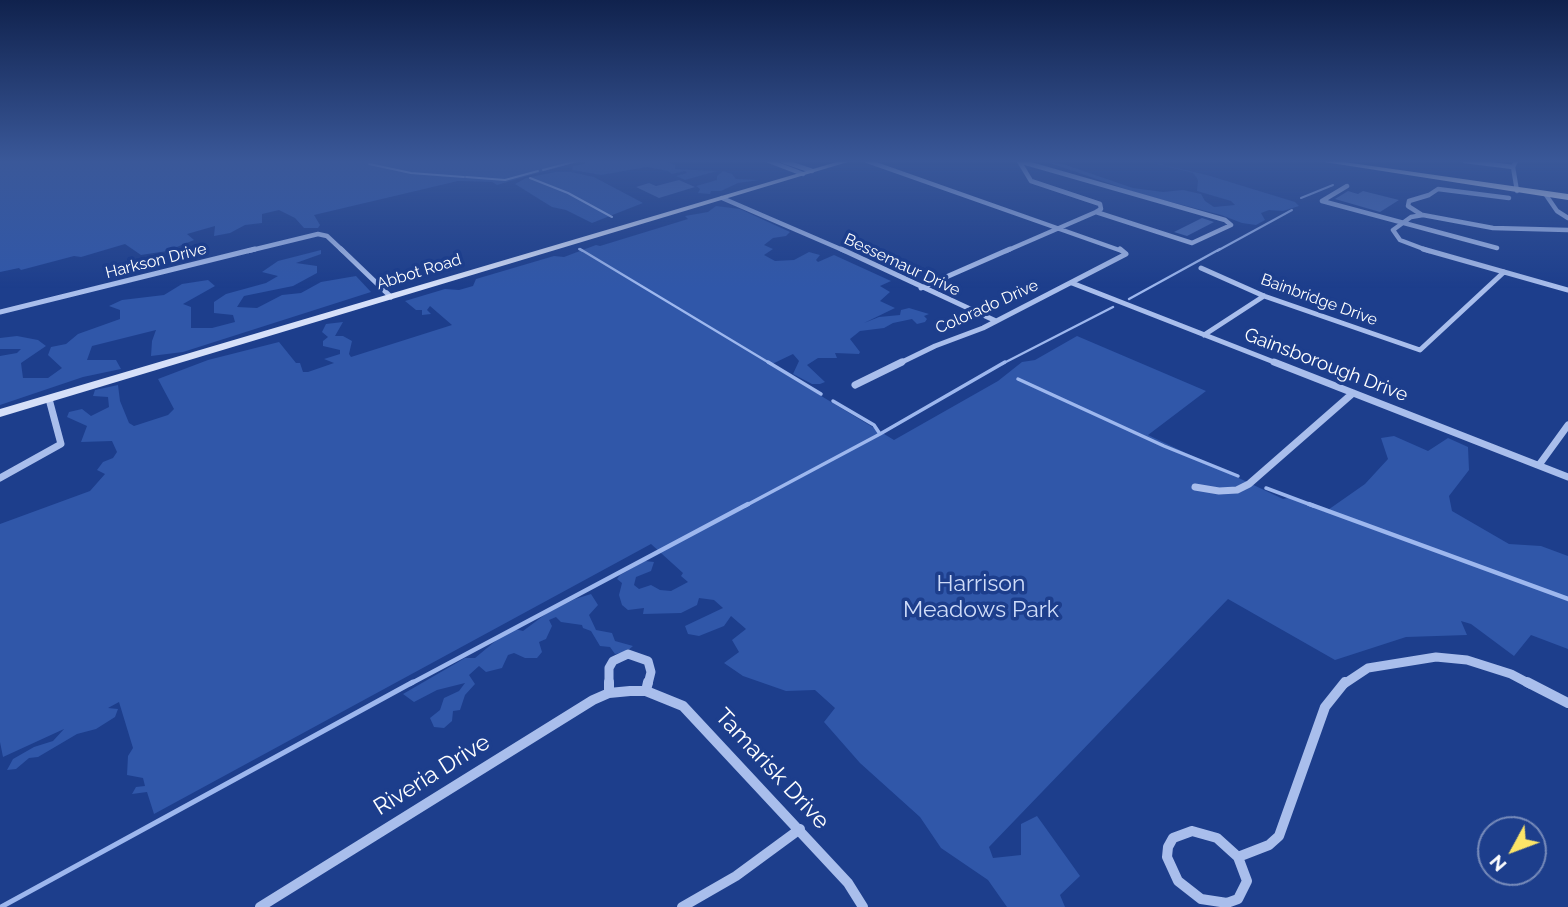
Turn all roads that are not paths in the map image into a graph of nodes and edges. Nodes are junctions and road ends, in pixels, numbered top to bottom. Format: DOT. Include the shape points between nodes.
graph roads {
  1 [pos="704,203"];
  2 [pos="734,203"];
  3 [pos="989,203"];
  4 [pos="1098,203"];
  5 [pos="1170,203"];
  6 [pos="1330,203"];
  7 [pos="1409,203"];
  8 [pos="1552,203"];
  9 [pos="1096,212"];
  10 [pos="1423,215"];
  11 [pos="1568,218"];
  12 [pos="1402,223"];
  13 [pos="1059,228"];
  14 [pos="1568,230"];
  15 [pos="1497,248"];
  16 [pos="1201,268"];
  17 [pos="1504,272"];
  18 [pos="1072,284"];
  19 [pos="921,288"];
  20 [pos="1568,290"];
  21 [pos="1264,296"];
  22 [pos="391,297"];
  23 [pos="0,312"];
  24 [pos="996,321"];
  25 [pos="1204,335"];
  26 [pos="855,385"];
  27 [pos="1353,393"];
  28 [pos="49,399"];
  29 [pos="0,413"];
  30 [pos="1568,425"];
  31 [pos="1539,465"];
  32 [pos="1568,477"];
  33 [pos="0,478"];
  34 [pos="1195,487"];
  35 [pos="630,691"];
  36 [pos="646,691"];
  37 [pos="609,693"];
  38 [pos="1568,704"];
  39 [pos="800,829"];
  40 [pos="1238,857"];
  41 [pos="260,907"];
  42 [pos="682,907"];
  43 [pos="863,907"];
  1 -- 22 [label="main road, Abbot Road"];
  2 -- 19 [label="street, Bessemaur Drive"];
  3 -- 13 [label="street"];
  4 -- 9 [label="street" via="1101,209"];
  5 -- 9 [label="street" via="1231,225 1192,243"];
  6 -- 12 [label="street"];
  7 -- 10 [label="street"];
  8 -- 11 [label="street"];
  9 -- 13 [label="street"];
  10 -- 12 [label="street"];
  10 -- 14 [label="street" via="1493,228"];
  12 -- 15 [label="street"];
  12 -- 17 [label="street" via="1394,228 1395,235 1410,245"];
  13 -- 18 [label="street, Colorado Drive" via="1124,251 1125,256"];
  13 -- 19 [label="street"];
  16 -- 21 [label="street, Bainbridge Drive"];
  17 -- 20 [label="street"];
  17 -- 21 [label="street, Bainbridge Drive" via="1420,351"];
  18 -- 24 [label="street, Colorado Drive"];
  18 -- 25 [label="street, Gainsborough Drive"];
  19 -- 24 [label="street, Bessemaur Drive"];
  21 -- 25 [label="street"];
  22 -- 23 [label="street, Harkson Drive" via="327,236 318,234"];
  22 -- 28 [label="main road, Abbot Road"];
  24 -- 26 [label="street, Colorado Drive"];
  25 -- 27 [label="street, Gainsborough Drive"];
  27 -- 31 [label="street, Gainsborough Drive"];
  27 -- 34 [label="street" via="1249,484 1237,490"];
  28 -- 29 [label="main road, Abbot Road"];
  28 -- 33 [label="street" via="61,444"];
  30 -- 31 [label="street"];
  31 -- 32 [label="street, Gainsborough Drive"];
  35 -- 36 [label="street, Tamarisk Drive"];
  35 -- 37 [label="street, Riveria Drive"];
  36 -- 37 [label="street" via="651,672 648,661 628,654 609,668"];
  36 -- 39 [label="street, Tamarisk Drive" via="683,706"];
  37 -- 41 [label="street, Riveria Drive"];
  38 -- 40 [label="street" via="1511,674 1467,660 1436,657 1368,668 1347,680 1325,706 1279,836"];
  39 -- 42 [label="street" via="736,876"];
  39 -- 43 [label="street, Tamarisk Drive"];
  40 -- 40 [label="street" via="1217,838 1192,831 1173,838 1167,857 1178,881 1215,903 1238,899 1244,891 1244,869"];
}
